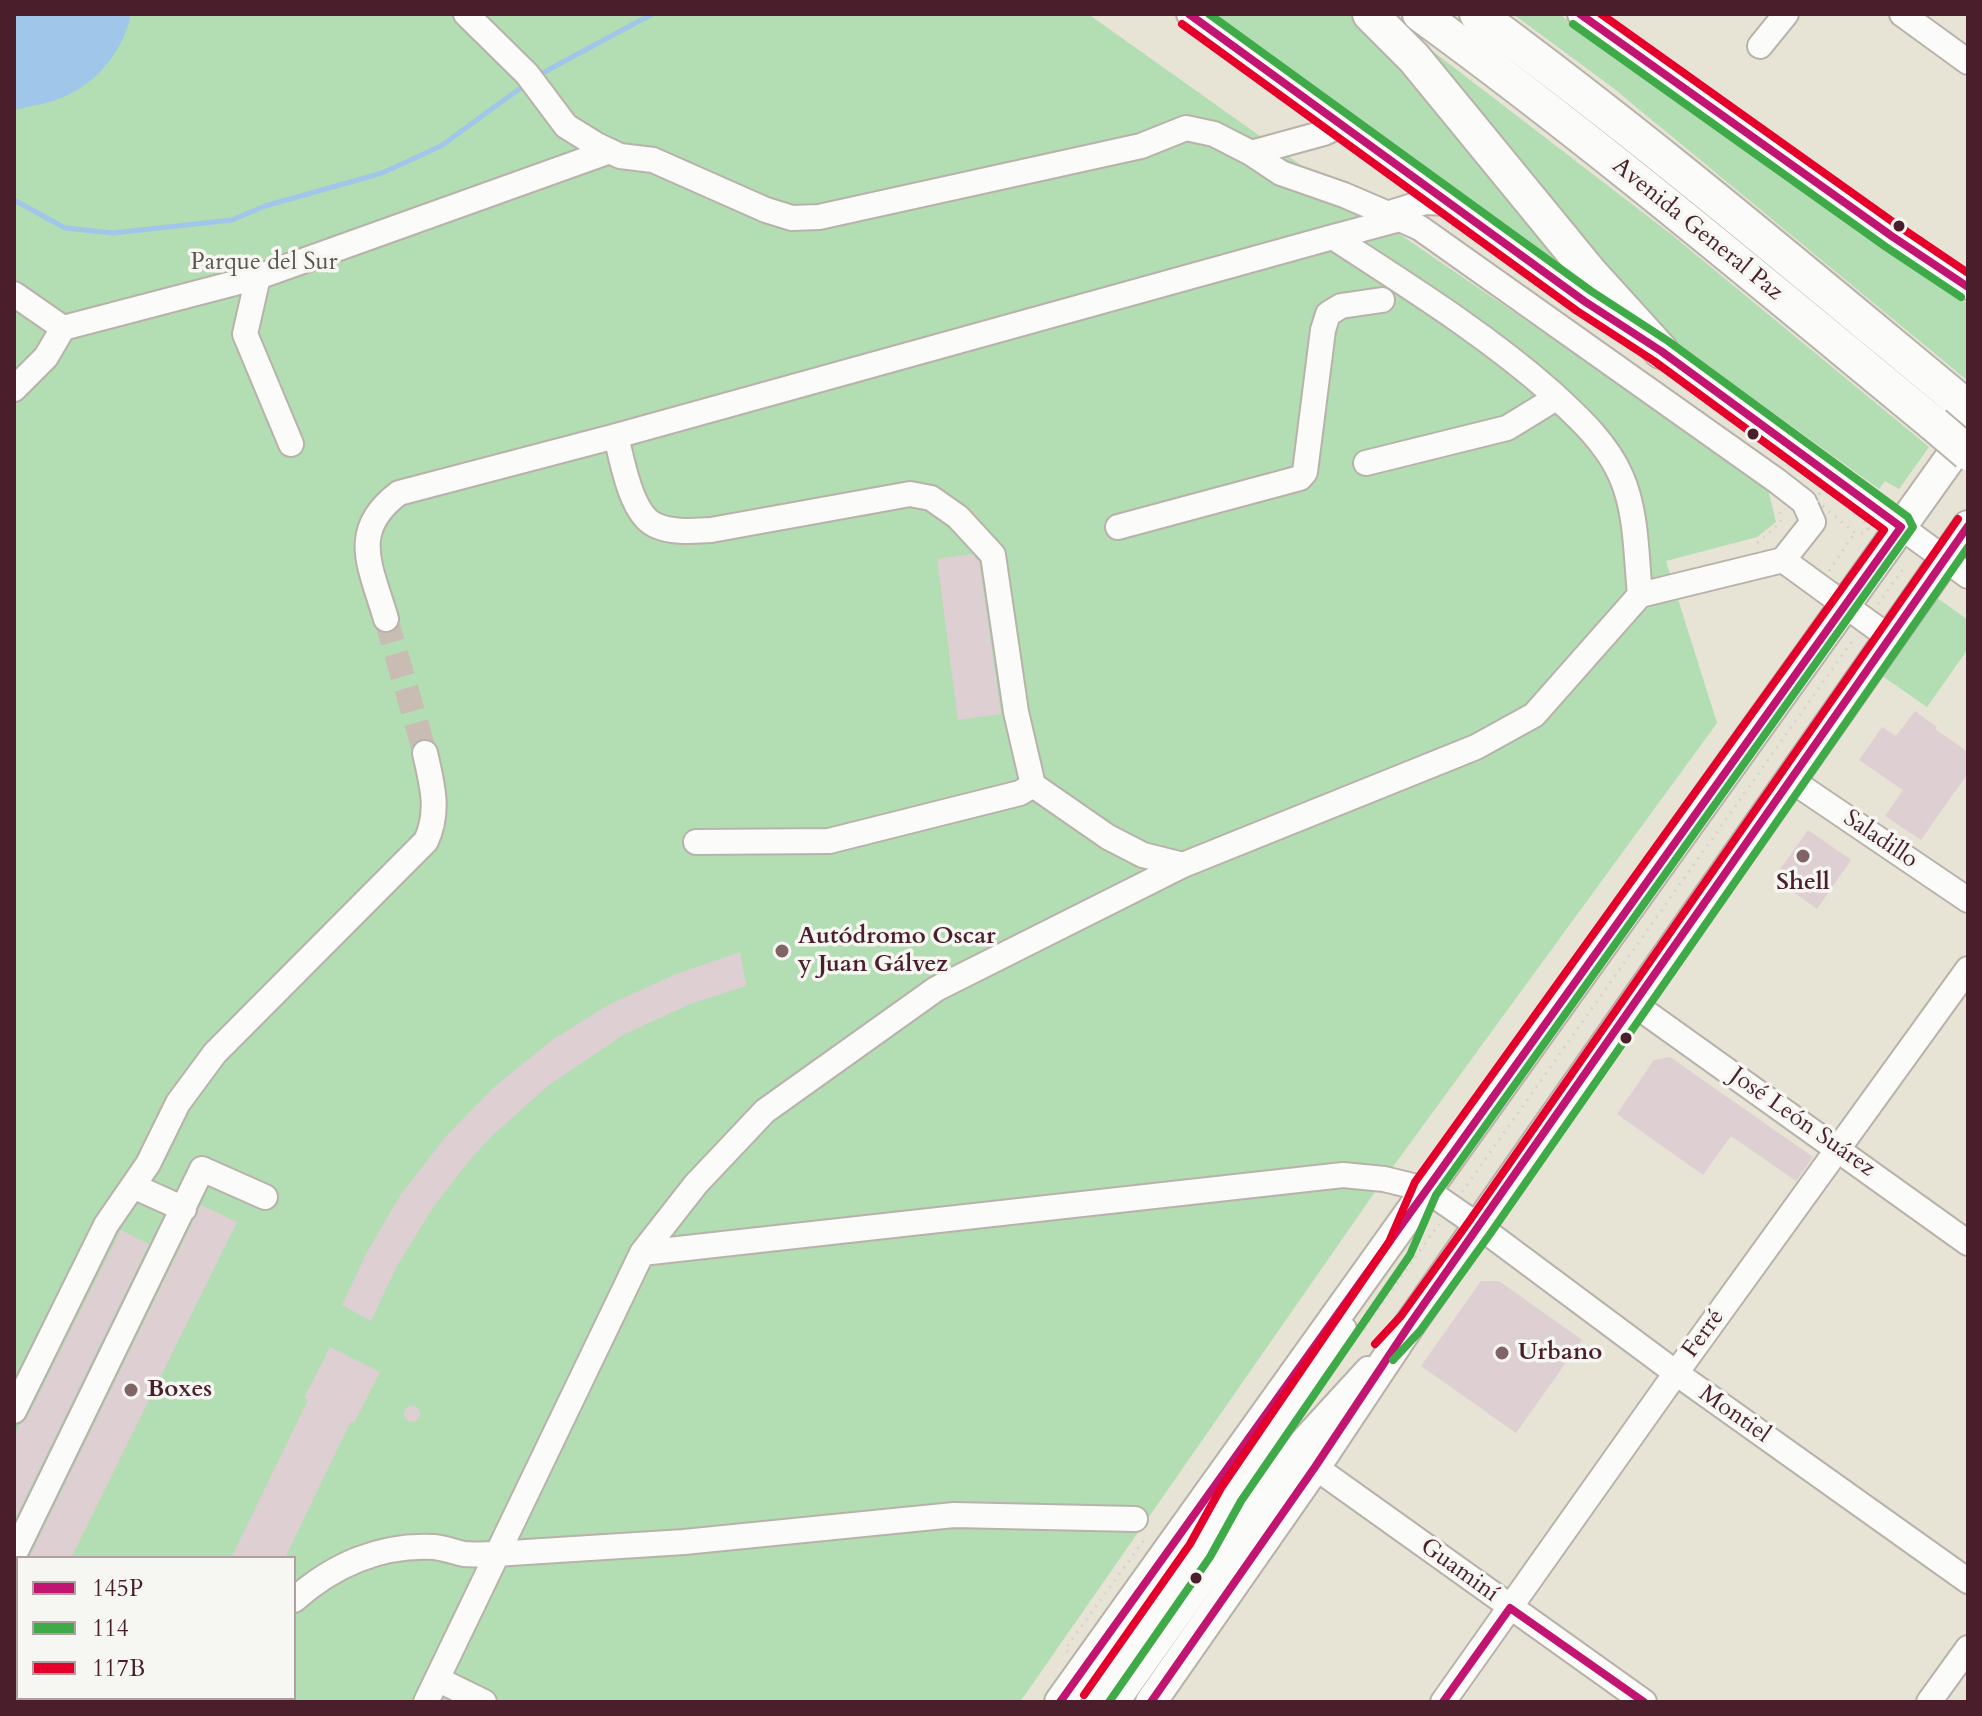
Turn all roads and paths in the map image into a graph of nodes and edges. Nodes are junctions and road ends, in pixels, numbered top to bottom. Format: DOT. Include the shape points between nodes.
graph roads {
  1 [pos="466,14"];
  2 [pos="1189,14"];
  3 [pos="1370,14"];
  4 [pos="1420,14"];
  5 [pos="1477,14"];
  6 [pos="1580,14"];
  7 [pos="1786,14"];
  8 [pos="1902,14"];
  9 [pos="1760,46"];
  10 [pos="1968,62"];
  11 [pos="1343,124"];
  12 [pos="610,151"];
  13 [pos="1251,153"];
  14 [pos="1450,203"];
  15 [pos="1395,216"];
  16 [pos="1333,237"];
  17 [pos="258,277"];
  18 [pos="1968,287"];
  19 [pos="14,294"];
  20 [pos="1382,300"];
  21 [pos="63,328"];
  22 [pos="1661,351"];
  23 [pos="14,389"];
  24 [pos="1556,398"];
  25 [pos="1962,403"];
  26 [pos="1968,433"];
  27 [pos="616,436"];
  28 [pos="291,444"];
  29 [pos="1968,453"];
  30 [pos="1366,463"];
  31 [pos="1818,467"];
  32 [pos="1786,488"];
  33 [pos="1968,526"];
  34 [pos="1118,527"];
  35 [pos="1901,527"];
  36 [pos="1772,562"];
  37 [pos="1906,565"];
  38 [pos="1956,568"];
  39 [pos="1640,595"];
  40 [pos="386,619"];
  41 [pos="1867,621"];
  42 [pos="425,753"];
  43 [pos="1791,780"];
  44 [pos="1033,785"];
  45 [pos="696,842"];
  46 [pos="1183,865"];
  47 [pos="1968,900"];
  48 [pos="1968,969"];
  49 [pos="1634,1004"];
  50 [pos="1839,1148"];
  51 [pos="133,1186"];
  52 [pos="1425,1189"];
  53 [pos="265,1197"];
  54 [pos="1452,1207"];
  55 [pos="184,1209"];
  56 [pos="1480,1227"];
  57 [pos="1968,1243"];
  58 [pos="642,1253"];
  59 [pos="1410,1324"];
  60 [pos="1360,1335"];
  61 [pos="1676,1373"];
  62 [pos="14,1411"];
  63 [pos="1315,1467"];
  64 [pos="1135,1519"];
  65 [pos="39,1554"];
  66 [pos="495,1554"];
  67 [pos="14,1555"];
  68 [pos="43,1556"];
  69 [pos="1968,1581"];
  70 [pos="296,1598"];
  71 [pos="1510,1608"];
  72 [pos="1968,1648"];
  73 [pos="437,1679"];
  74 [pos="1159,1699"];
  75 [pos="426,1702"];
  76 [pos="484,1702"];
  77 [pos="1060,1702"];
  78 [pos="1094,1702"];
  79 [pos="1117,1702"];
  80 [pos="1443,1702"];
  81 [pos="1644,1702"];
  82 [pos="1929,1702"];
  1 -- 12 [label="street" via="532,81 566,126"];
  2 -- 11 [label="street"];
  3 -- 22 [label="highway" via="1414,58"];
  4 -- 29 [label="highway, Avenida General Paz, bridge" via="1698,229"];
  5 -- 25 [label="highway, Avenida General Paz" via="1746,224"];
  6 -- 18 [label="street"];
  7 -- 9 [label="street"];
  8 -- 10 [label="street"];
  11 -- 13 [label="street"];
  11 -- 14 [label="street"];
  12 -- 13 [label="street" via="653,160 792,218 819,217 1141,146 1186,128 1214,134"];
  12 -- 17 [label="street"];
  13 -- 15 [label="street" via="1281,173"];
  14 -- 15 [label="street" via="1425,202"];
  14 -- 22 [label="street"];
  15 -- 16 [label="street"];
  15 -- 32 [label="street" via="1420,228"];
  16 -- 24 [label="street" via="1471,328"];
  16 -- 27 [label="street"];
  17 -- 21 [label="street"];
  17 -- 28 [label="street" via="245,334"];
  19 -- 21 [label="street"];
  20 -- 34 [label="street" via="1341,306 1328,314 1300,478"];
  21 -- 23 [label="street" via="46,357"];
  22 -- 31 [label="street"];
  24 -- 30 [label="street" via="1507,428"];
  24 -- 39 [label="street" via="1608,451 1620,473 1629,495"];
  26 -- 35 [label="main road"];
  27 -- 40 [label="street" via="399,493 382,506 366,539"];
  27 -- 44 [label="street" via="633,496 653,525 711,530 910,494 931,498 958,517 993,555 1016,712"];
  31 -- 32 [label="street"];
  31 -- 35 [label="street"];
  32 -- 36 [label="path" via="1775,501 1781,522 1757,541"];
  32 -- 36 [label="street" via="1804,502 1813,522"];
  33 -- 38 [label="main road"];
  35 -- 38 [label="street"];
  35 -- 41 [label="main road"];
  36 -- 39 [label="street"];
  36 -- 41 [label="street"];
  37 -- 41 [label="path"];
  38 -- 41 [label="main road"];
  39 -- 46 [label="street" via="1534,715 1476,747"];
  41 -- 43 [label="main road"];
  41 -- 52 [label="main road"];
  41 -- 54 [label="path"];
  42 -- 51 [label="street" via="436,807 426,841 215,1053 178,1103"];
  43 -- 47 [label="street, Saladillo"];
  43 -- 49 [label="main road"];
  44 -- 45 [label="street" via="1020,793 829,841"];
  44 -- 46 [label="street" via="1108,837 1143,855"];
  46 -- 58 [label="street" via="936,989 777,1102 696,1184"];
  48 -- 50 [label="street, Ferré"];
  49 -- 50 [label="street, José León Suárez"];
  49 -- 56 [label="main road"];
  50 -- 57 [label="street, José León Suárez"];
  50 -- 61 [label="street, Ferré"];
  51 -- 55 [label="street"];
  51 -- 62 [label="street" via="106,1225"];
  52 -- 54 [label="street, Montiel"];
  52 -- 58 [label="street, Montiel" via="1343,1175"];
  52 -- 77 [label="main road"];
  52 -- 78 [label="street" via="1400,1248"];
  53 -- 55 [label="street" via="202,1169"];
  54 -- 56 [label="street, Montiel"];
  54 -- 60 [label="path"];
  55 -- 67 [label="street"];
  56 -- 59 [label="main road"];
  56 -- 61 [label="street, Montiel"];
  58 -- 66 [label="street"];
  59 -- 63 [label="main road"];
  59 -- 79 [label="street" via="1303,1440"];
  61 -- 69 [label="street, Montiel"];
  61 -- 71 [label="street, Ferré"];
  63 -- 71 [label="street, Guaminí"];
  63 -- 74 [label="main road"];
  64 -- 66 [label="street" via="954,1515 684,1542"];
  65 -- 68 [label="path"];
  66 -- 70 [label="street" via="438,1547 381,1552 318,1579"];
  66 -- 73 [label="street"];
  71 -- 80 [label="street, Ferré"];
  71 -- 81 [label="street, Guaminí"];
  72 -- 82 [label="street"];
  73 -- 75 [label="street"];
  73 -- 76 [label="street"];
}
